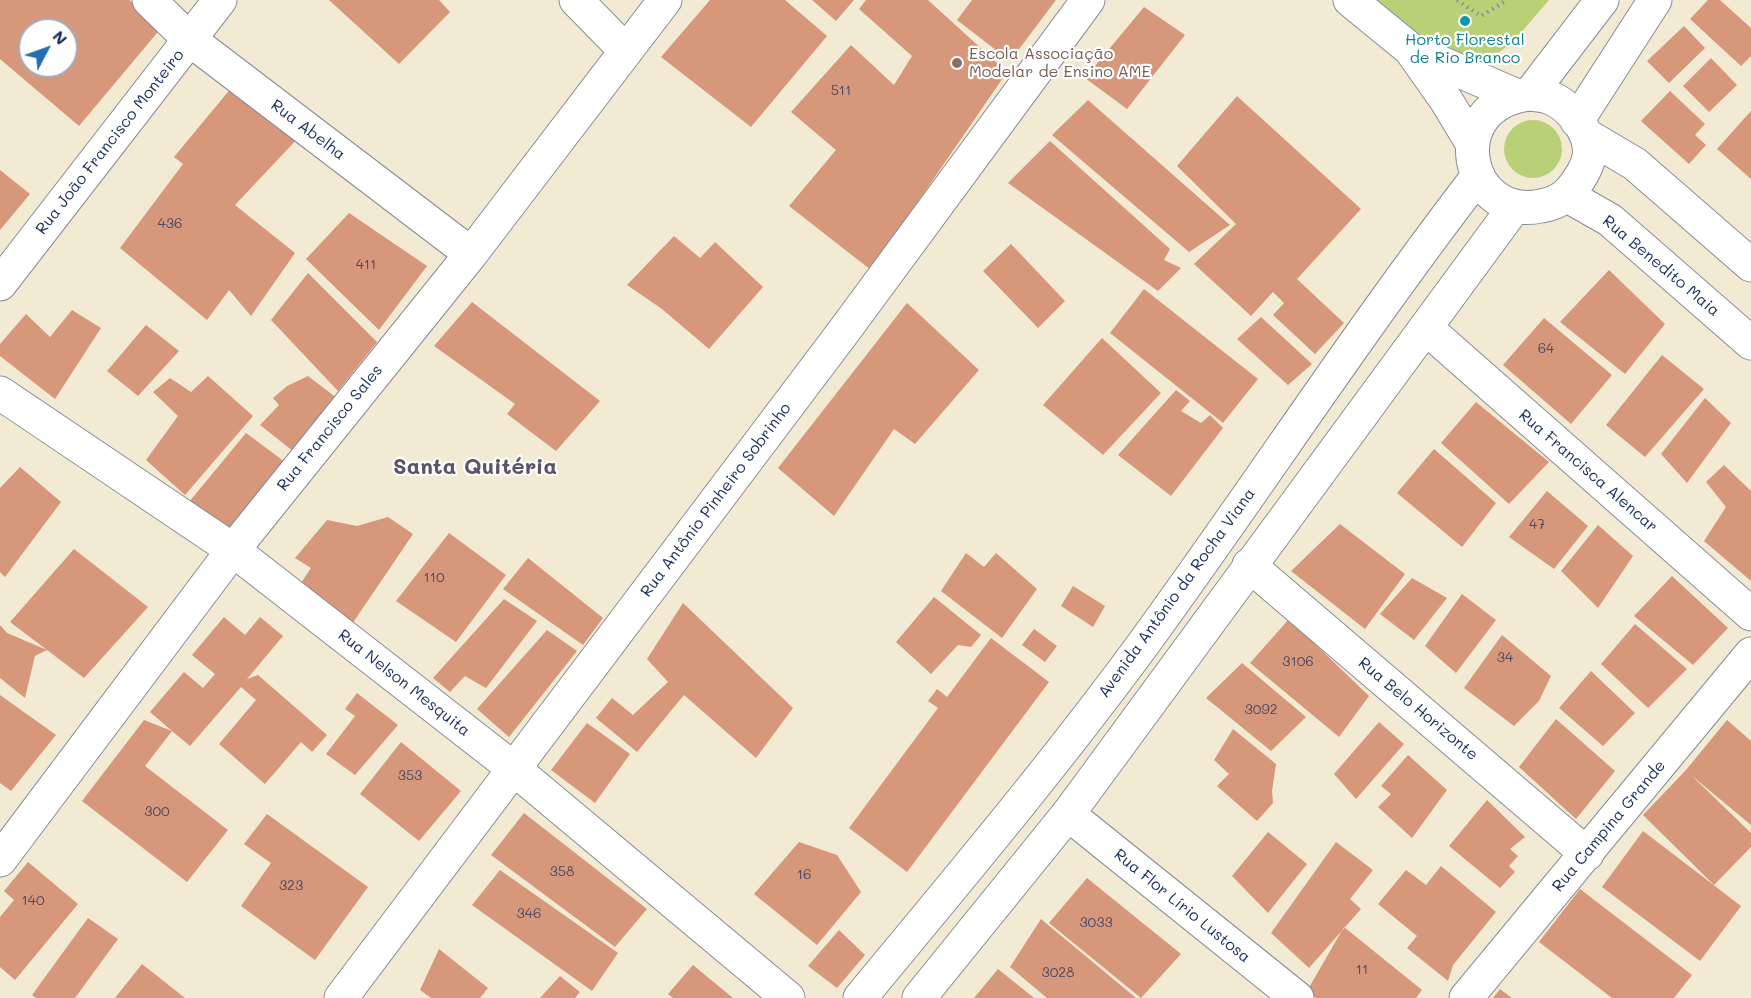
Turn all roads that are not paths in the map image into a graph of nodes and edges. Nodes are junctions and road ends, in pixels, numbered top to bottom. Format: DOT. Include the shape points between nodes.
graph roads {
  1 [pos="149,0"];
  2 [pos="220,0"];
  3 [pos="576,0"];
  4 [pos="665,0"];
  5 [pos="1088,0"];
  6 [pos="1350,0"];
  7 [pos="1602,0"];
  8 [pos="1655,0"];
  9 [pos="189,39"];
  10 [pos="1410,49"];
  11 [pos="626,51"];
  12 [pos="1522,94"];
  13 [pos="1582,128"];
  14 [pos="1472,143"];
  15 [pos="1478,176"];
  16 [pos="1566,195"];
  17 [pos="1515,207"];
  18 [pos="471,254"];
  19 [pos="1751,265"];
  20 [pos="0,284"];
  21 [pos="1426,328"];
  22 [pos="1751,344"];
  23 [pos="0,393"];
  24 [pos="232,550"];
  25 [pos="1249,566"];
  26 [pos="1751,614"];
  27 [pos="1751,654"];
  28 [pos="513,768"];
  29 [pos="1068,814"];
  30 [pos="1587,854"];
  31 [pos="0,860"];
  32 [pos="341,998"];
  33 [pos="788,998"];
  34 [pos="860,998"];
  35 [pos="919,998"];
  36 [pos="1297,998"];
  37 [pos="1466,998"];
  1 -- 9 [label="street, Rua Abelha"];
  2 -- 9 [label="street, Rua João Francisco Monteiro"];
  3 -- 11 [label="street"];
  4 -- 11 [label="street, Rua Francisco Sales"];
  5 -- 28 [label="street, Rua Antônio Pinheiro Sobrinho" via="844,331"];
  6 -- 10 [label="street"];
  7 -- 12 [label="street"];
  8 -- 13 [label="street"];
  9 -- 18 [label="street, Rua Abelha"];
  9 -- 20 [label="street, Rua João Francisco Monteiro"];
  10 -- 12 [label="street"];
  10 -- 14 [label="street"];
  11 -- 18 [label="street, Rua Francisco Sales"];
  12 -- 13 [label="street" via="1548,97 1565,106"];
  12 -- 14 [label="street" via="1500,102 1486,113"];
  13 -- 16 [label="street" via="1589,156 1581,177"];
  13 -- 19 [label="street" via="1635,164"];
  14 -- 15 [label="street"];
  15 -- 17 [label="street" via="1493,195"];
  15 -- 34 [label="street, Avenida Antônio da Rocha Viana" via="1422,248 1140,648 995,836"];
  16 -- 17 [label="street" via="1551,204"];
  16 -- 22 [label="street, Rua Benedito Maia" via="1610,219"];
  17 -- 21 [label="street"];
  18 -- 24 [label="street, Rua Francisco Sales"];
  21 -- 25 [label="street"];
  21 -- 26 [label="street, Rua Francisca Alencar"];
  23 -- 24 [label="street, Rua Nelson Mesquita"];
  24 -- 28 [label="street, Rua Nelson Mesquita"];
  24 -- 31 [label="street, Rua Francisco Sales"];
  25 -- 29 [label="street"];
  25 -- 30 [label="street, Rua Belo Horizonte"];
  27 -- 30 [label="street, Rua Campina Grande"];
  28 -- 32 [label="street, Rua Antônio Pinheiro Sobrinho"];
  28 -- 33 [label="street, Rua Nelson Mesquita"];
  29 -- 35 [label="street"];
  29 -- 36 [label="street, Rua Flor Lírio Lustosa"];
  30 -- 37 [label="street, Rua Campina Grande"];
}
